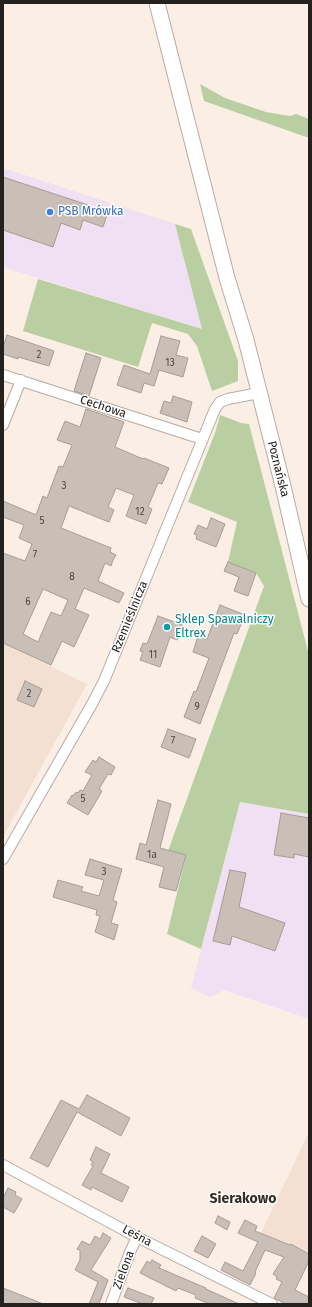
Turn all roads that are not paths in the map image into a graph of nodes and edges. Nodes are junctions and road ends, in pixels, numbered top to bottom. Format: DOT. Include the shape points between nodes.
graph roads {
  1 [pos="157,3"];
  2 [pos="3,375"];
  3 [pos="21,380"];
  4 [pos="259,393"];
  5 [pos="3,425"];
  6 [pos="202,438"];
  7 [pos="309,599"];
  8 [pos="3,859"];
  9 [pos="3,1165"];
  10 [pos="137,1237"];
  11 [pos="111,1304"];
  12 [pos="272,1304"];
  1 -- 4 [label="main road, Poznańska"];
  2 -- 3 [label="street, Cechowa"];
  3 -- 5 [label="street"];
  3 -- 6 [label="street, Cechowa"];
  4 -- 6 [label="street, Rzemieślnicza" via="220,402"];
  4 -- 7 [label="main road, Poznańska"];
  6 -- 8 [label="street, Rzemieślnicza" via="104,681"];
  9 -- 10 [label="street, Leśna"];
  10 -- 11 [label="street, Zielona"];
  10 -- 12 [label="street, Leśna"];
}
